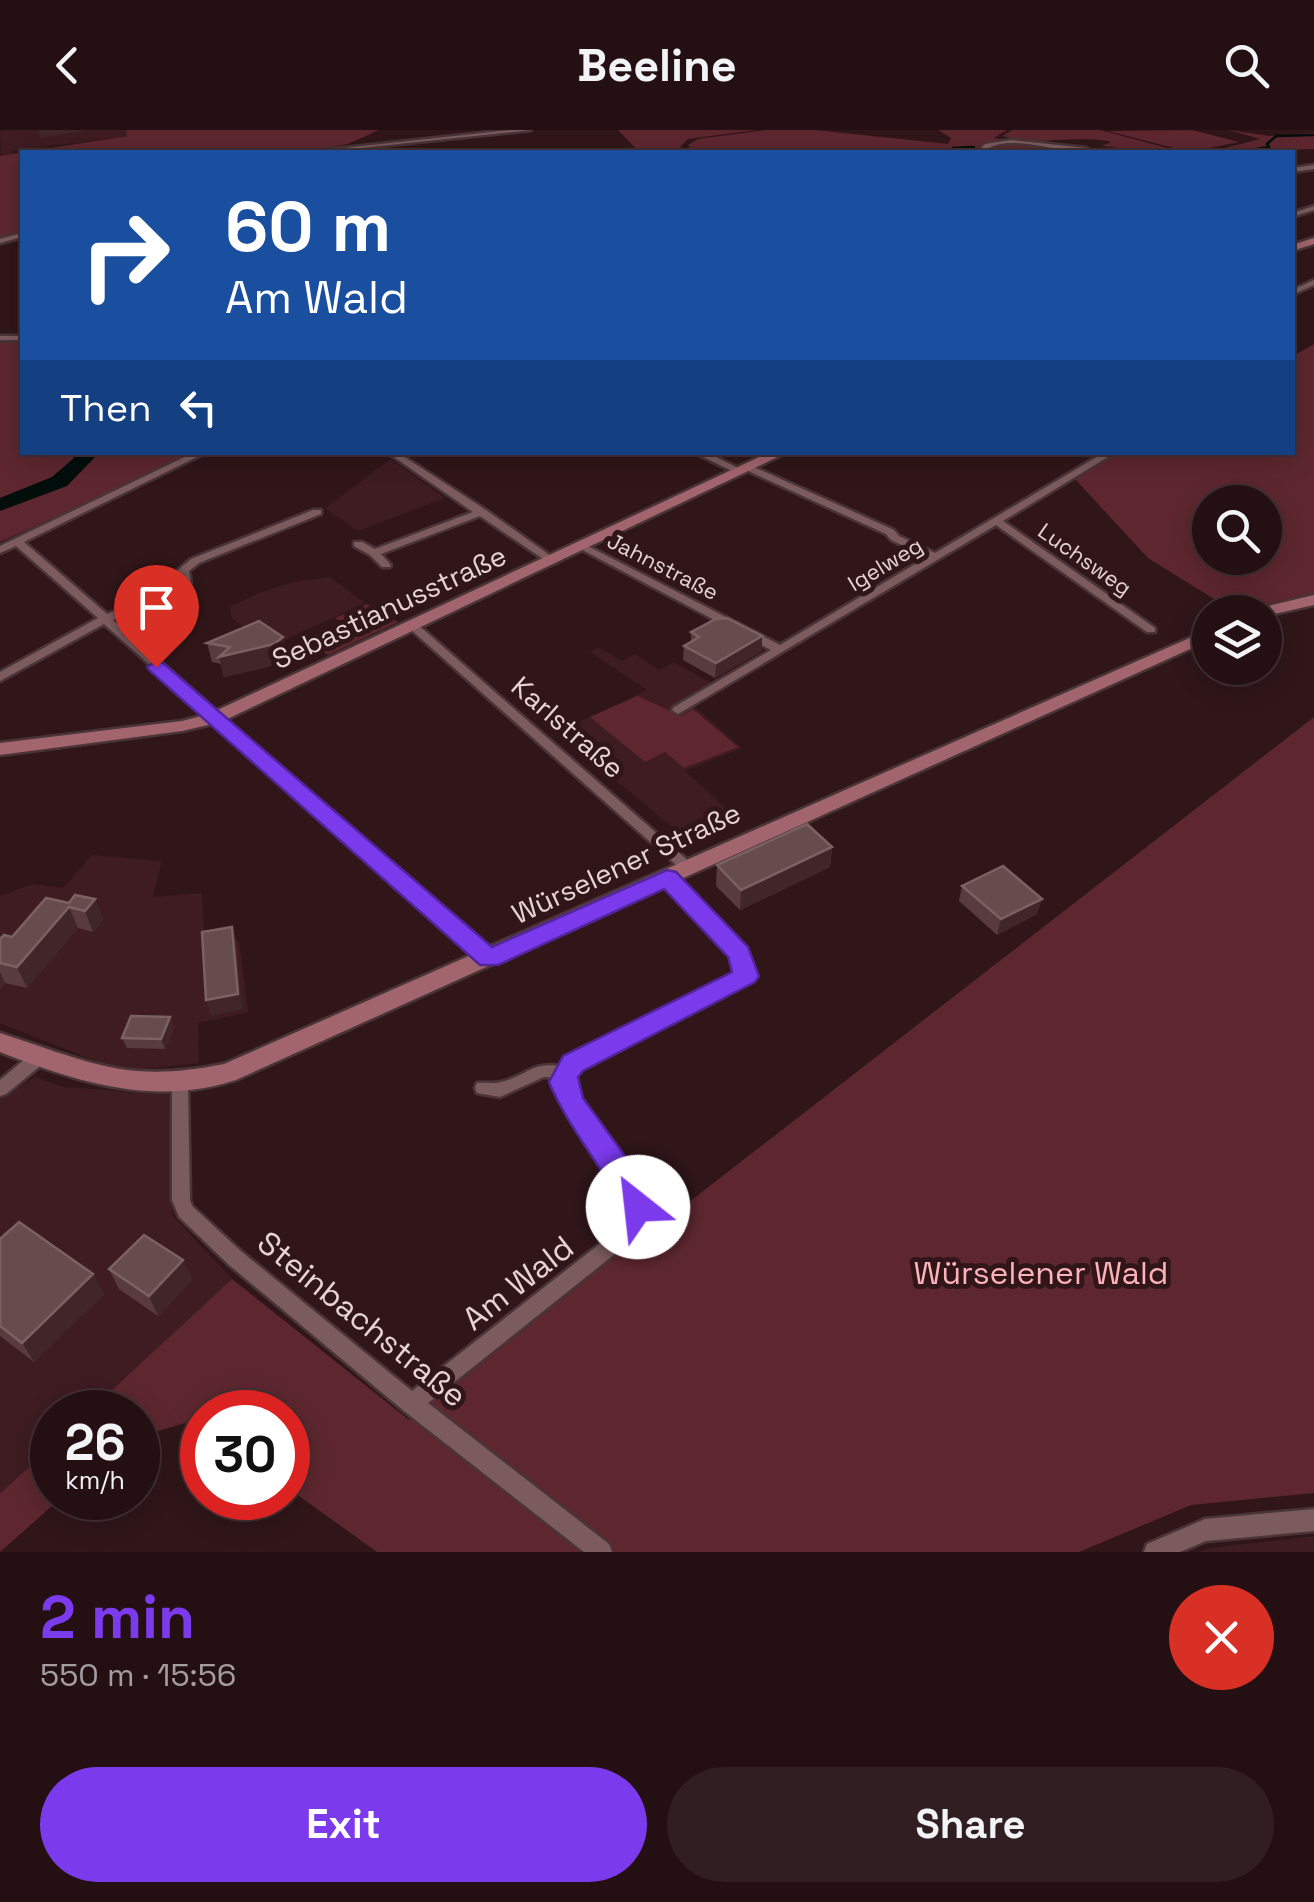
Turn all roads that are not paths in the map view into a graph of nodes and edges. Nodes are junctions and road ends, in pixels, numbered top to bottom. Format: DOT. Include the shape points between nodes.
graph roads {
  1 [pos="528,130"];
  2 [pos="481,132"];
  3 [pos="327,150"];
  4 [pos="981,150"];
  5 [pos="1086,150"];
  6 [pos="197,455"];
  7 [pos="396,455"];
  8 [pos="705,455"];
  9 [pos="776,455"];
  10 [pos="1107,455"];
  11 [pos="745,470"];
  12 [pos="317,512"];
  13 [pos="482,512"];
  14 [pos="996,522"];
  15 [pos="18,542"];
  16 [pos="358,544"];
  17 [pos="582,547"];
  18 [pos="0,550"];
  19 [pos="374,554"];
  20 [pos="936,558"];
  21 [pos="553,560"];
  22 [pos="386,565"];
  23 [pos="1314,600"];
  24 [pos="1282,607"];
  25 [pos="103,620"];
  26 [pos="414,626"];
  27 [pos="1151,630"];
  28 [pos="1192,642"];
  29 [pos="779,649"];
  30 [pos="0,677"];
  31 [pos="678,710"];
  32 [pos="215,718"];
  33 [pos="0,749"];
  34 [pos="678,873"];
  35 [pos="489,958"];
  36 [pos="0,1042"];
  37 [pos="38,1058"];
  38 [pos="566,1073"];
  39 [pos="180,1084"];
  40 [pos="483,1088"];
  41 [pos="0,1090"];
  42 [pos="411,1404"];
  43 [pos="1314,1520"];
  44 [pos="602,1552"];
  45 [pos="1155,1552"];
  1 -- 2 [label="street"];
  2 -- 3 [label="street"];
  4 -- 5 [label="street" via="997,137"];
  6 -- 15 [label="street"];
  7 -- 13 [label="street"];
  8 -- 11 [label="street"];
  9 -- 11 [label="main road, Sebastianusstraße"];
  10 -- 14 [label="street, Igelweg"];
  11 -- 17 [label="main road, Sebastianusstraße"];
  11 -- 20 [label="street"];
  12 -- 25 [label="street" via="195,562 183,570 184,585"];
  13 -- 19 [label="street"];
  13 -- 21 [label="street"];
  14 -- 20 [label="street, Igelweg"];
  14 -- 27 [label="street, Luchsweg"];
  15 -- 18 [label="street"];
  15 -- 25 [label="street"];
  16 -- 19 [label="street"];
  17 -- 21 [label="main road, Sebastianusstraße"];
  17 -- 29 [label="street, Jahnstraße"];
  19 -- 22 [label="street"];
  20 -- 29 [label="street, Igelweg"];
  21 -- 26 [label="main road, Sebastianusstraße"];
  23 -- 24 [label="main road"];
  25 -- 30 [label="street"];
  25 -- 32 [label="street"];
  26 -- 32 [label="main road, Sebastianusstraße"];
  26 -- 34 [label="street, Karlstraße"];
  28 -- 34 [label="main road, Würselener Straße"];
  29 -- 31 [label="street, Igelweg"];
  32 -- 33 [label="main road, Sebastianusstraße"];
  32 -- 35 [label="street"];
  34 -- 35 [label="main road, Würselener Straße"];
  34 -- 38 [label="street" via="739,953 746,976"];
  35 -- 39 [label="main road, Würselener Straße" via="256,1063"];
  36 -- 37 [label="main road, Würselener Straße"];
  37 -- 39 [label="main road, Würselener Straße" via="100,1079"];
  37 -- 41 [label="street"];
  38 -- 40 [label="street" via="543,1070 500,1090"];
  38 -- 42 [label="street, Am Wald" via="562,1082 572,1104 636,1197 634,1228"];
  39 -- 42 [label="street, Steinbachstraße" via="186,1210"];
  42 -- 44 [label="street, Steinbachstraße"];
  43 -- 45 [label="street" via="1205,1530"];
}
